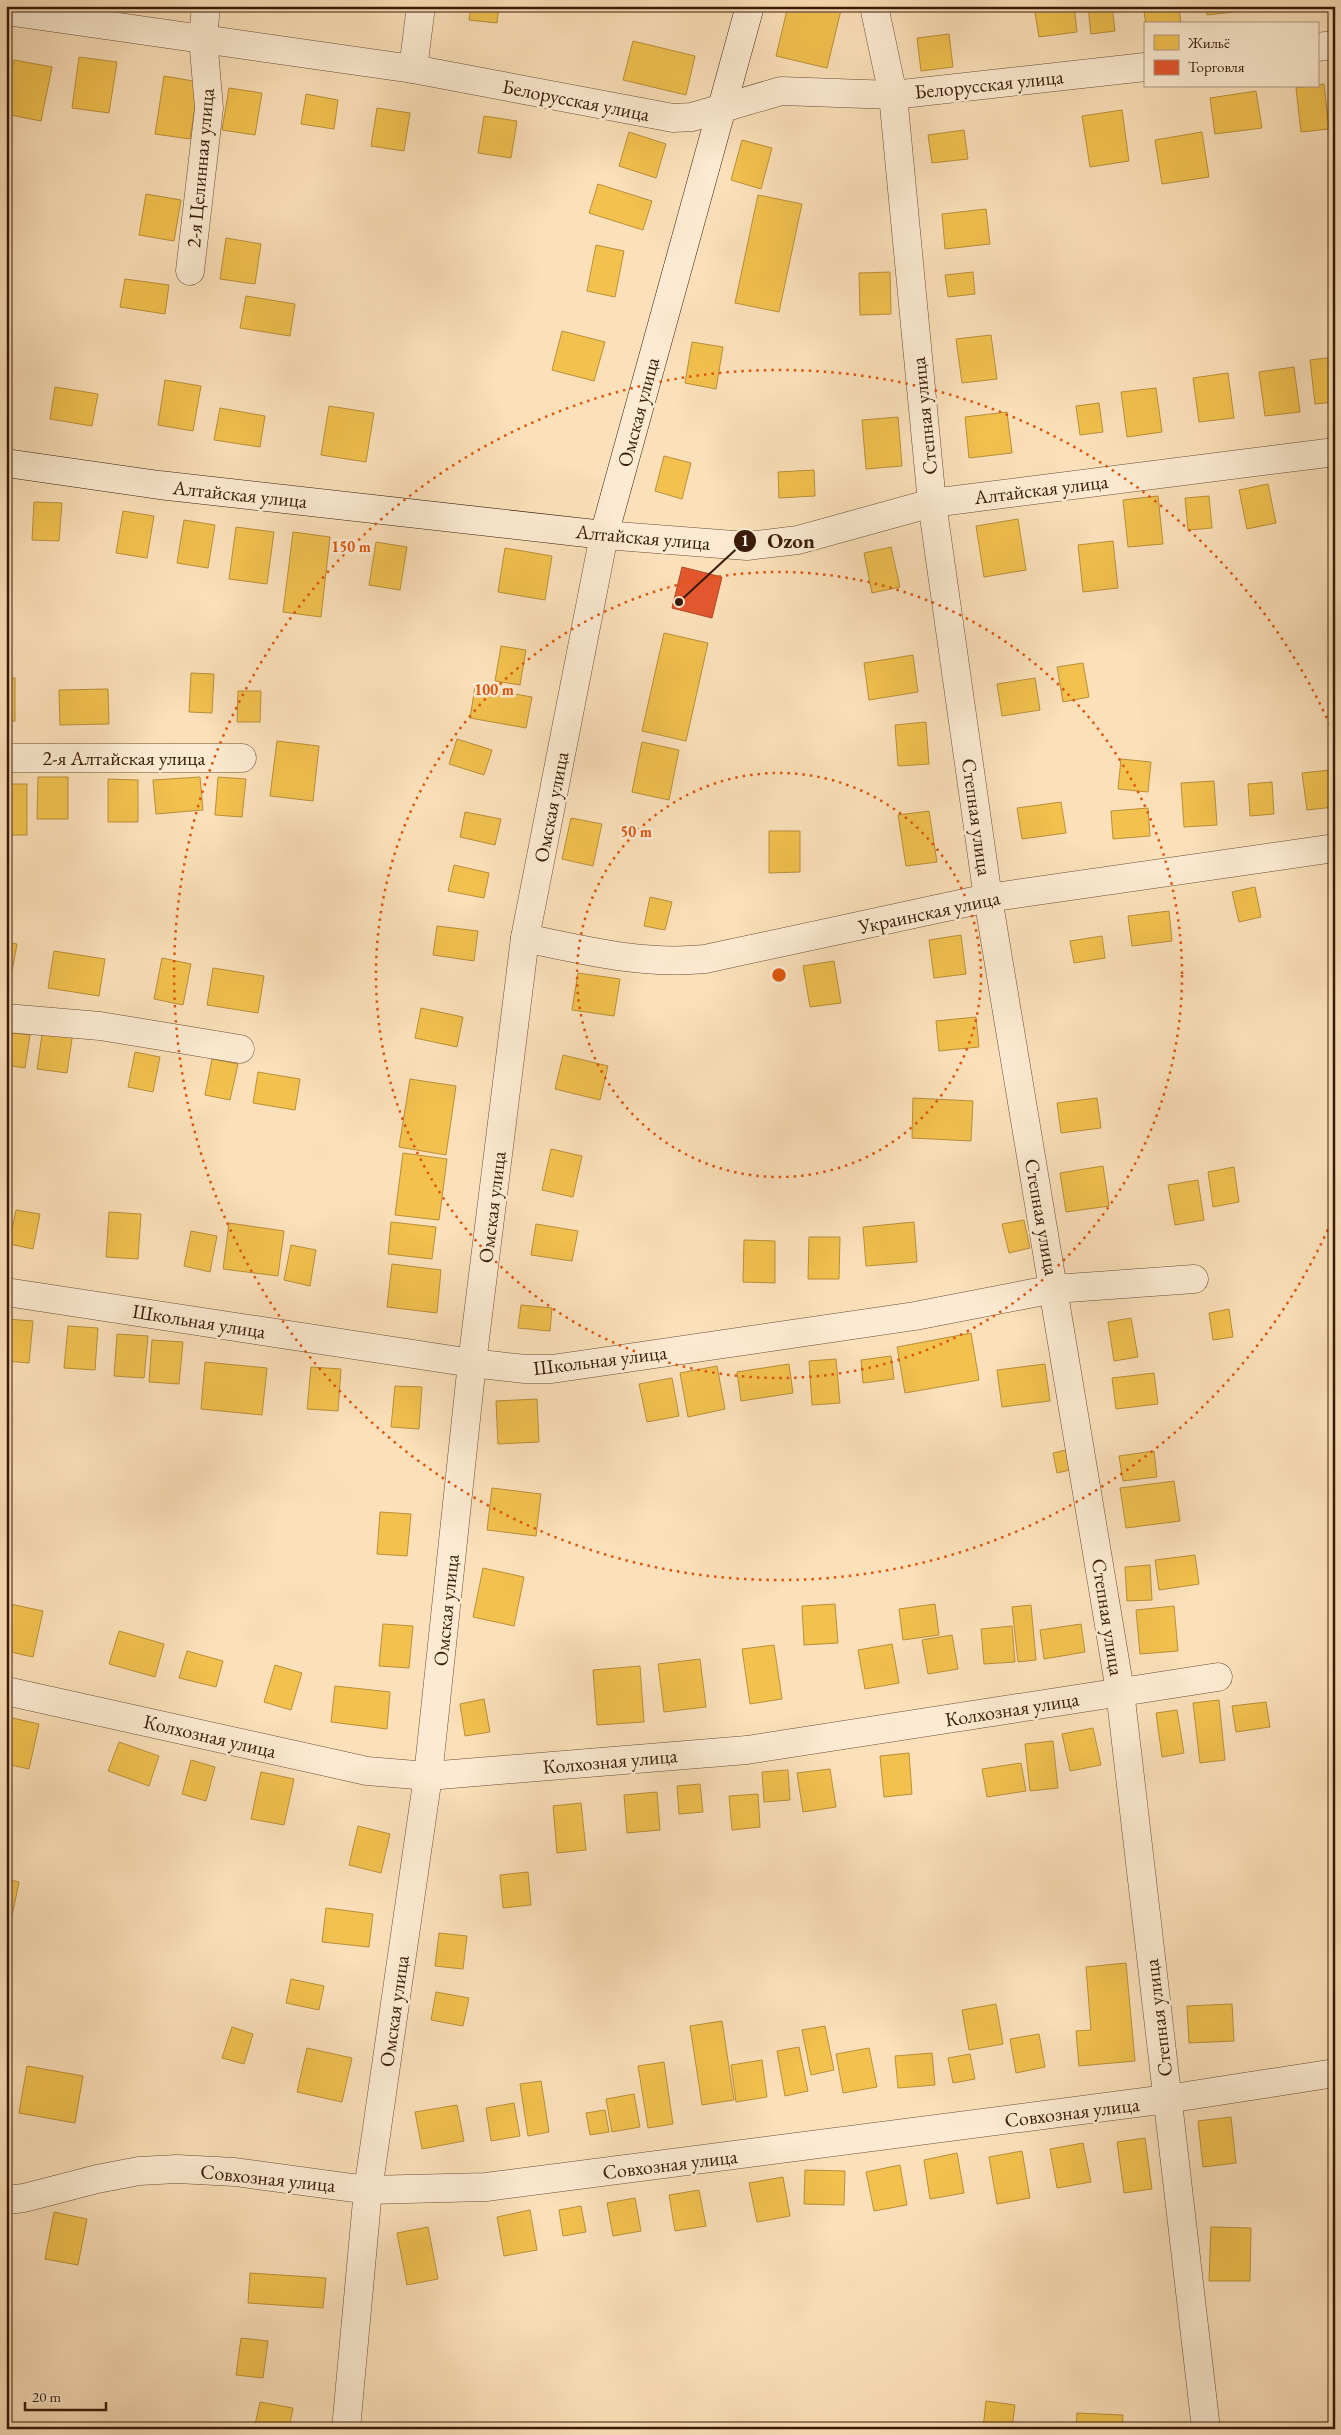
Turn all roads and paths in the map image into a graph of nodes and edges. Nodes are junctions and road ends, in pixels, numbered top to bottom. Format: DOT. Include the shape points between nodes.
graph roads {
  1 [pos="206,6"];
  2 [pos="421,6"];
  3 [pos="750,6"];
  4 [pos="874,6"];
  5 [pos="6,11"];
  6 [pos="203,38"];
  7 [pos="1335,45"];
  8 [pos="1318,47"];
  9 [pos="1144,66"];
  10 [pos="413,69"];
  11 [pos="893,95"];
  12 [pos="721,108"];
  13 [pos="190,271"];
  14 [pos="1335,452"];
  15 [pos="6,463"];
  16 [pos="932,503"];
  17 [pos="604,535"];
  18 [pos="6,758"];
  19 [pos="242,758"];
  20 [pos="1335,848"];
  21 [pos="988,898"];
  22 [pos="525,938"];
  23 [pos="6,1018"];
  24 [pos="240,1049"];
  25 [pos="1194,1279"];
  26 [pos="1054,1289"];
  27 [pos="6,1292"];
  28 [pos="472,1363"];
  29 [pos="1218,1677"];
  30 [pos="6,1691"];
  31 [pos="1120,1691"];
  32 [pos="428,1776"];
  33 [pos="1335,2073"];
  34 [pos="1167,2100"];
  35 [pos="368,2190"];
  36 [pos="6,2200"];
  37 [pos="346,2429"];
  38 [pos="1206,2429"];
  1 -- 6 [label="street, 2-я Целинная улица"];
  2 -- 10 [label="street"];
  3 -- 12 [label="street, Омская улица"];
  4 -- 11 [label="street, Степная улица"];
  5 -- 6 [label="street, Белорусская улица"];
  6 -- 10 [label="street, Белорусская улица"];
  6 -- 13 [label="street, 2-я Целинная улица" via="209,108"];
  7 -- 8 [label="street"];
  9 -- 11 [label="street, Белорусская улица"];
  10 -- 12 [label="street, Белорусская улица" via="673,118 692,117"];
  11 -- 12 [label="street, Белорусская улица" via="781,91"];
  11 -- 16 [label="street, Степная улица"];
  12 -- 17 [label="street, Омская улица"];
  14 -- 16 [label="street, Алтайская улица"];
  15 -- 17 [label="street, Алтайская улица" via="159,484"];
  16 -- 17 [label="street, Алтайская улица" via="771,545"];
  16 -- 21 [label="street, Степная улица"];
  17 -- 22 [label="street, Омская улица"];
  18 -- 19 [label="street, 2-я Алтайская улица"];
  20 -- 21 [label="street, Украинская улица"];
  21 -- 22 [label="street, Украинская улица" via="705,959 673,962 630,959"];
  21 -- 26 [label="street, Степная улица"];
  22 -- 28 [label="street, Омская улица"];
  23 -- 24 [label="street" via="100,1026"];
  25 -- 26 [label="street, Школьная улица"];
  26 -- 28 [label="street, Школьная улица" via="915,1316 584,1366 525,1370"];
  26 -- 31 [label="street, Степная улица"];
  27 -- 28 [label="street, Школьная улица"];
  28 -- 32 [label="street, Омская улица"];
  29 -- 31 [label="street, Колхозная улица"];
  30 -- 32 [label="street, Колхозная улица" via="367,1771"];
  31 -- 32 [label="street, Колхозная улица" via="747,1750"];
  31 -- 34 [label="street, Степная улица"];
  32 -- 35 [label="street, Омская улица"];
  33 -- 34 [label="street, Совхозная улица"];
  34 -- 35 [label="street, Совхозная улица" via="486,2188"];
  34 -- 38 [label="street, Степная улица"];
  35 -- 36 [label="street, Совхозная улица" via="235,2172 178,2169 130,2172"];
  35 -- 37 [label="street, Омская улица"];
}
